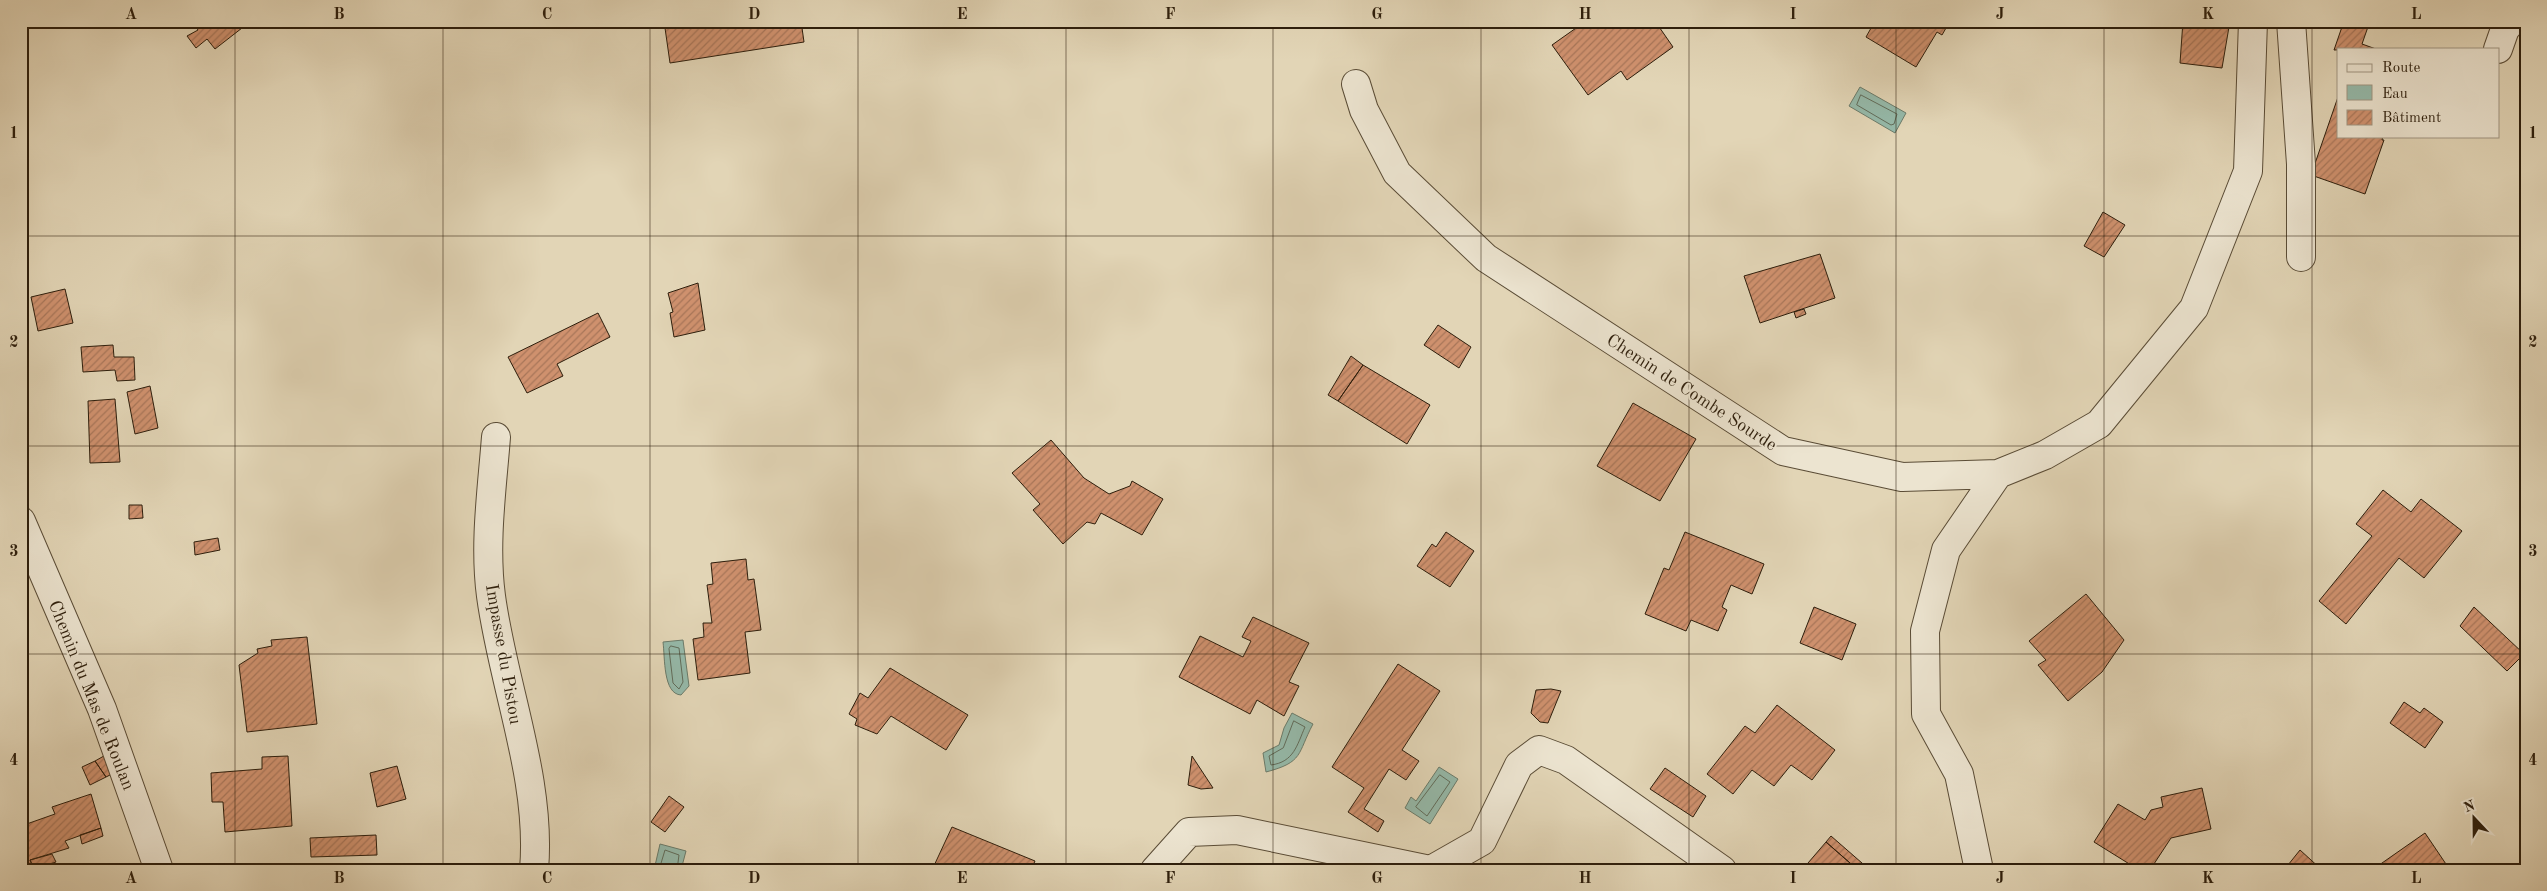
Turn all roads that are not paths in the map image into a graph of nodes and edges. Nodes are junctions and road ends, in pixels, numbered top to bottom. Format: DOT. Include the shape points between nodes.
graph roads {
  1 [pos="2253,21"];
  2 [pos="2291,21"];
  3 [pos="2512,21"];
  4 [pos="2498,48"];
  5 [pos="1356,84"];
  6 [pos="2302,257"];
  7 [pos="496,437"];
  8 [pos="1998,474"];
  9 [pos="21,521"];
  10 [pos="159,870"];
  11 [pos="534,870"];
  12 [pos="1155,870"];
  13 [pos="1430,870"];
  14 [pos="1722,870"];
  15 [pos="1979,870"];
  1 -- 8 [label="street, Chemin de Combe Sourde" via="2248,171 2194,308 2099,424 2045,455"];
  2 -- 6 [label="street" via="2301,164"];
  3 -- 4 [label="street" via="2505,29"];
  5 -- 8 [label="street, Chemin de Combe Sourde" via="1364,110 1397,173 1486,258 1782,451 1902,477"];
  7 -- 11 [label="street, Impasse du Pistou" via="489,518 491,595 532,800 536,847"];
  8 -- 15 [label="street" via="1946,550 1925,631 1926,714 1959,774"];
  9 -- 10 [label="street, Chemin du Mas de Roulan" via="102,709"];
  12 -- 13 [label="street" via="1189,832 1238,830"];
  13 -- 14 [label="street" via="1482,841 1519,765 1538,750 1566,760"];
}
